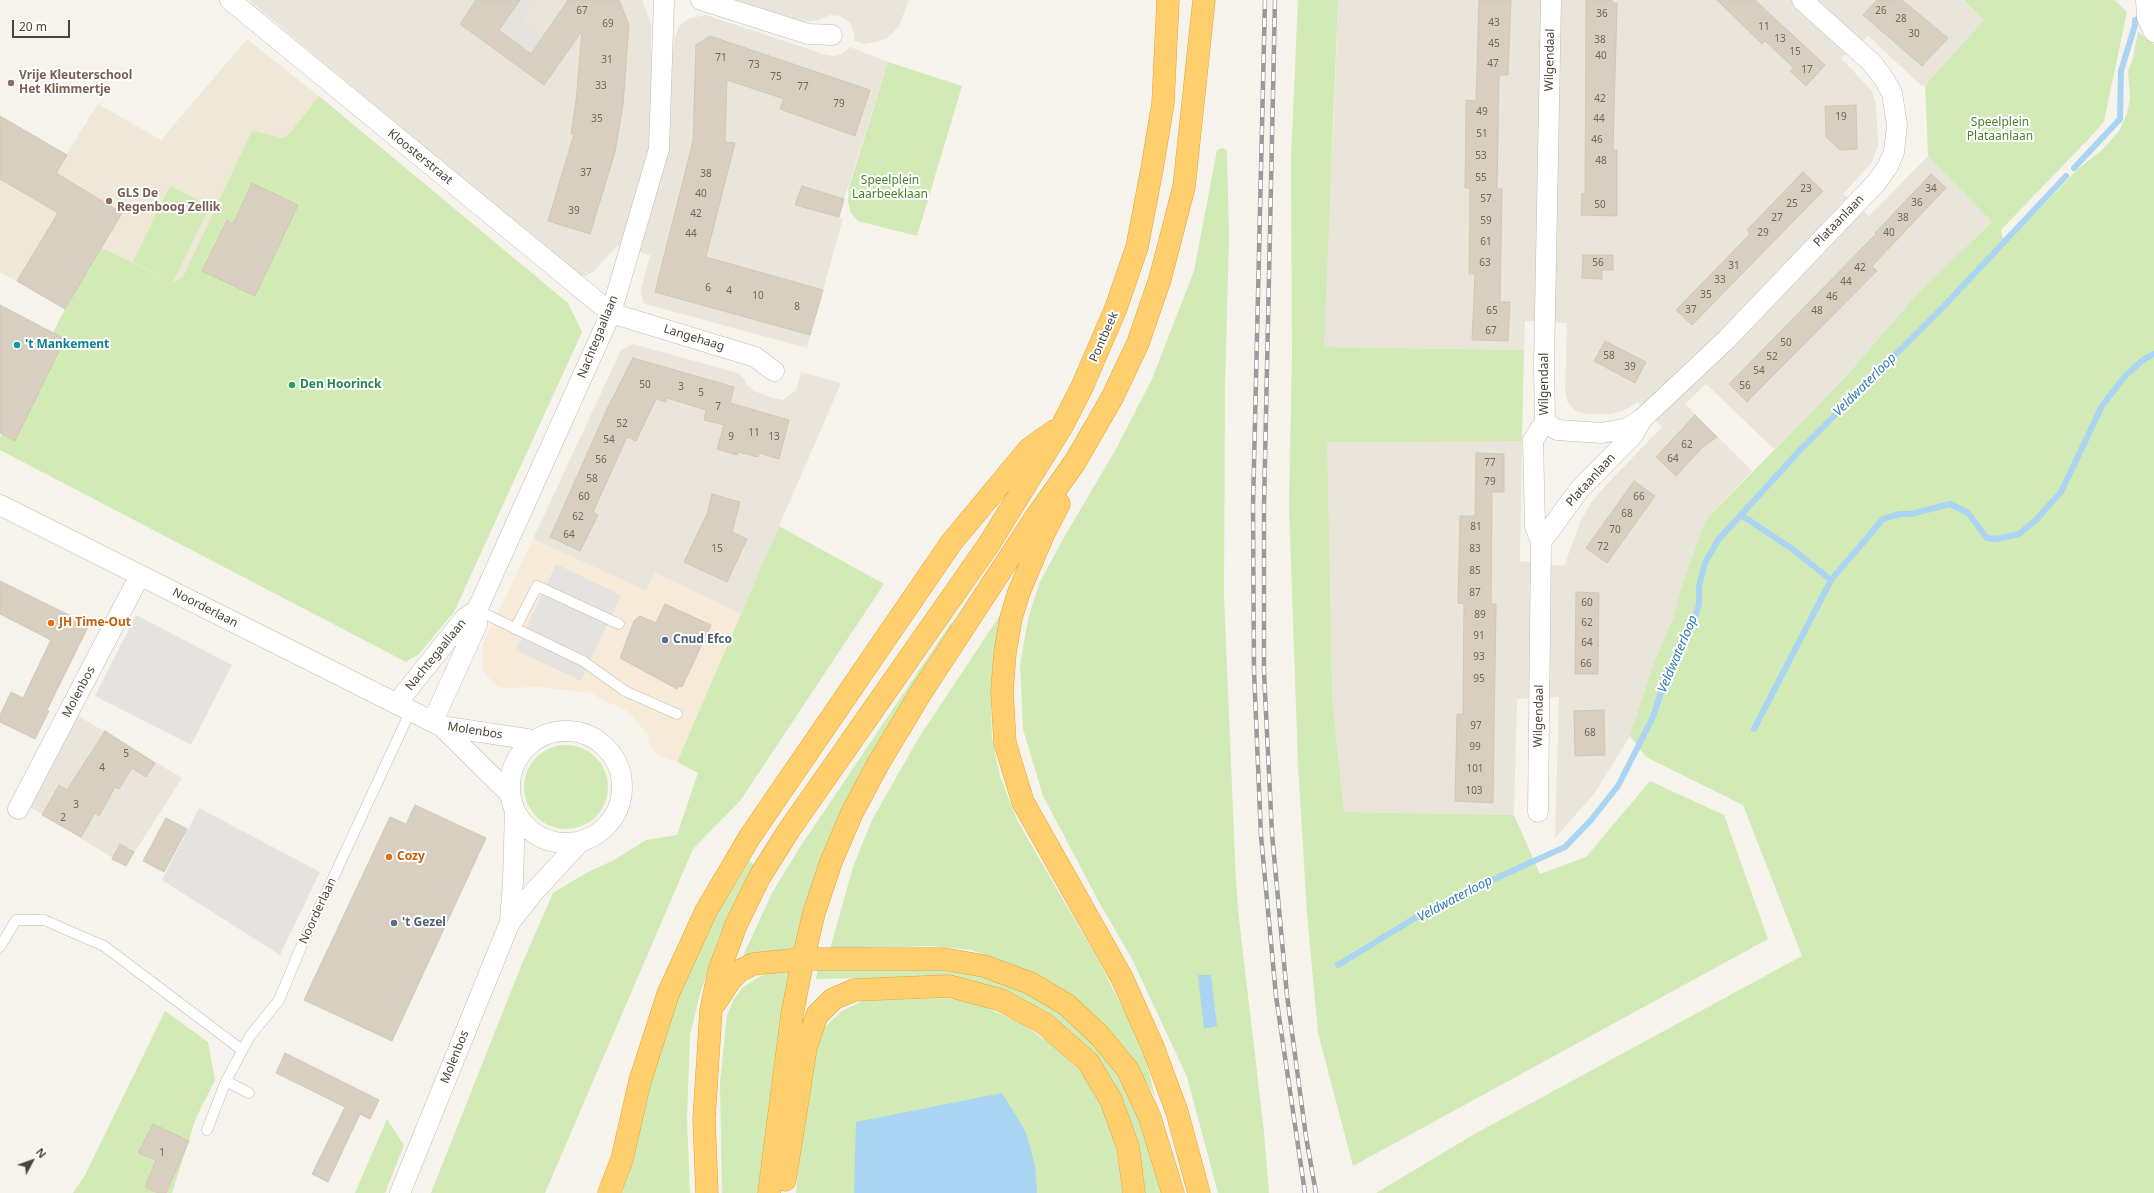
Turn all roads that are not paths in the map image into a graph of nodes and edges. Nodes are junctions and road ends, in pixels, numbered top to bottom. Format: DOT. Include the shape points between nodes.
graph roads {
  1 [pos="230,0"];
  2 [pos="664,0"];
  3 [pos="701,0"];
  4 [pos="1168,0"];
  5 [pos="1204,0"];
  6 [pos="1552,0"];
  7 [pos="1802,0"];
  8 [pos="2146,0"];
  9 [pos="2154,32"];
  10 [pos="832,35"];
  11 [pos="610,313"];
  12 [pos="774,371"];
  13 [pos="1642,420"];
  14 [pos="1545,422"];
  15 [pos="1062,426"];
  16 [pos="1075,462"];
  17 [pos="0,505"];
  18 [pos="1541,542"];
  19 [pos="140,575"];
  20 [pos="477,610"];
  21 [pos="619,624"];
  22 [pos="515,629"];
  23 [pos="404,706"];
  24 [pos="677,714"];
  25 [pos="437,723"];
  26 [pos="533,740"];
  27 [pos="509,793"];
  28 [pos="18,808"];
  29 [pos="515,811"];
  30 [pos="1538,812"];
  31 [pos="580,842"];
  32 [pos="510,922"];
  33 [pos="0,947"];
  34 [pos="803,959"];
  35 [pos="711,1010"];
  36 [pos="242,1050"];
  37 [pos="226,1081"];
  38 [pos="249,1093"];
  39 [pos="207,1130"];
  40 [pos="400,1193"];
  41 [pos="609,1193"];
  42 [pos="707,1193"];
  43 [pos="769,1193"];
  44 [pos="783,1193"];
  45 [pos="1134,1193"];
  46 [pos="1173,1193"];
  47 [pos="1199,1193"];
  1 -- 11 [label="street, Kloosterstraat"];
  2 -- 11 [label="street, Nachtegaallaan" via="659,149"];
  3 -- 10 [label="street" via="808,34"];
  4 -- 15 [label="highway, Pontbeek" via="1163,103 1137,247 1116,308"];
  5 -- 16 [label="highway" via="1184,187 1160,279 1131,357 1112,398"];
  6 -- 14 [label="street, Wilgendaal"];
  7 -- 13 [label="street, Plataanlaan" via="1872,63 1884,79 1892,93 1896,110 1894,152 1876,183 1727,339"];
  8 -- 9 [label="street" via="2148,18"];
  11 -- 12 [label="street, Langehaag" via="755,357"];
  11 -- 20 [label="street, Nachtegaallaan"];
  13 -- 14 [label="street, Plataanlaan" via="1628,428 1602,433 1556,430"];
  13 -- 18 [label="street, Plataanlaan" via="1633,435 1579,490"];
  14 -- 18 [label="street, Wilgendaal" via="1533,440 1535,526"];
  15 -- 35 [label="highway, Pontbeek" via="989,544 760,876 731,938 719,971"];
  15 -- 41 [label="highway" via="1029,449 951,543 749,838 706,911 668,994 640,1081 622,1158"];
  16 -- 34 [label="highway" via="922,691 878,764 852,813 832,862 814,913"];
  16 -- 47 [label="highway" via="1063,496 1019,592 1011,618 1002,691 1005,743 1023,802 1122,978 1153,1047 1177,1112"];
  17 -- 19 [label="street, Noorderlaan"];
  18 -- 30 [label="street, Wilgendaal"];
  19 -- 23 [label="street, Noorderlaan"];
  19 -- 28 [label="street, Molenbos"];
  20 -- 22 [label="lane"];
  20 -- 23 [label="street, Nachtegaallaan" via="465,618"];
  20 -- 25 [label="street, Nachtegaallaan" via="477,624"];
  21 -- 22 [label="lane" via="537,586"];
  22 -- 24 [label="lane" via="583,662 625,691"];
  23 -- 25 [label="street, Noorderlaan"];
  23 -- 36 [label="lane, Noorderlaan" via="279,1000 258,1024"];
  25 -- 26 [label="street, Molenbos"];
  25 -- 27 [label="street, Molenbos"];
  26 -- 27 [label="street, Molenbos" via="518,755 510,773"];
  26 -- 31 [label="street, Molenbos" via="550,732 570,730 590,735 612,754 620,772 622,791 615,815 598,834"];
  27 -- 29 [label="street, Molenbos"];
  29 -- 31 [label="street, Molenbos" via="526,828 545,840 564,844"];
  29 -- 32 [label="street, Molenbos"];
  31 -- 32 [label="street, Molenbos"];
  32 -- 40 [label="street, Molenbos"];
  33 -- 36 [label="lane" via="16,920 44,920 104,946"];
  34 -- 35 [label="highway" via="753,964 740,970 731,979"];
  34 -- 43 [label="highway" via="792,1015"];
  34 -- 46 [label="highway" via="944,959 984,966 1030,983 1067,1006 1100,1036 1128,1070 1150,1118"];
  35 -- 42 [label="highway, Pontbeek" via="704,1119"];
  36 -- 37 [label="lane, Noorderlaan"];
  37 -- 38 [label="lane"];
  37 -- 39 [label="lane"];
  44 -- 45 [label="highway" via="806,1046 817,1015 833,999 854,990 949,986 1001,1000 1045,1024 1088,1062 1111,1100 1128,1147"];
}
